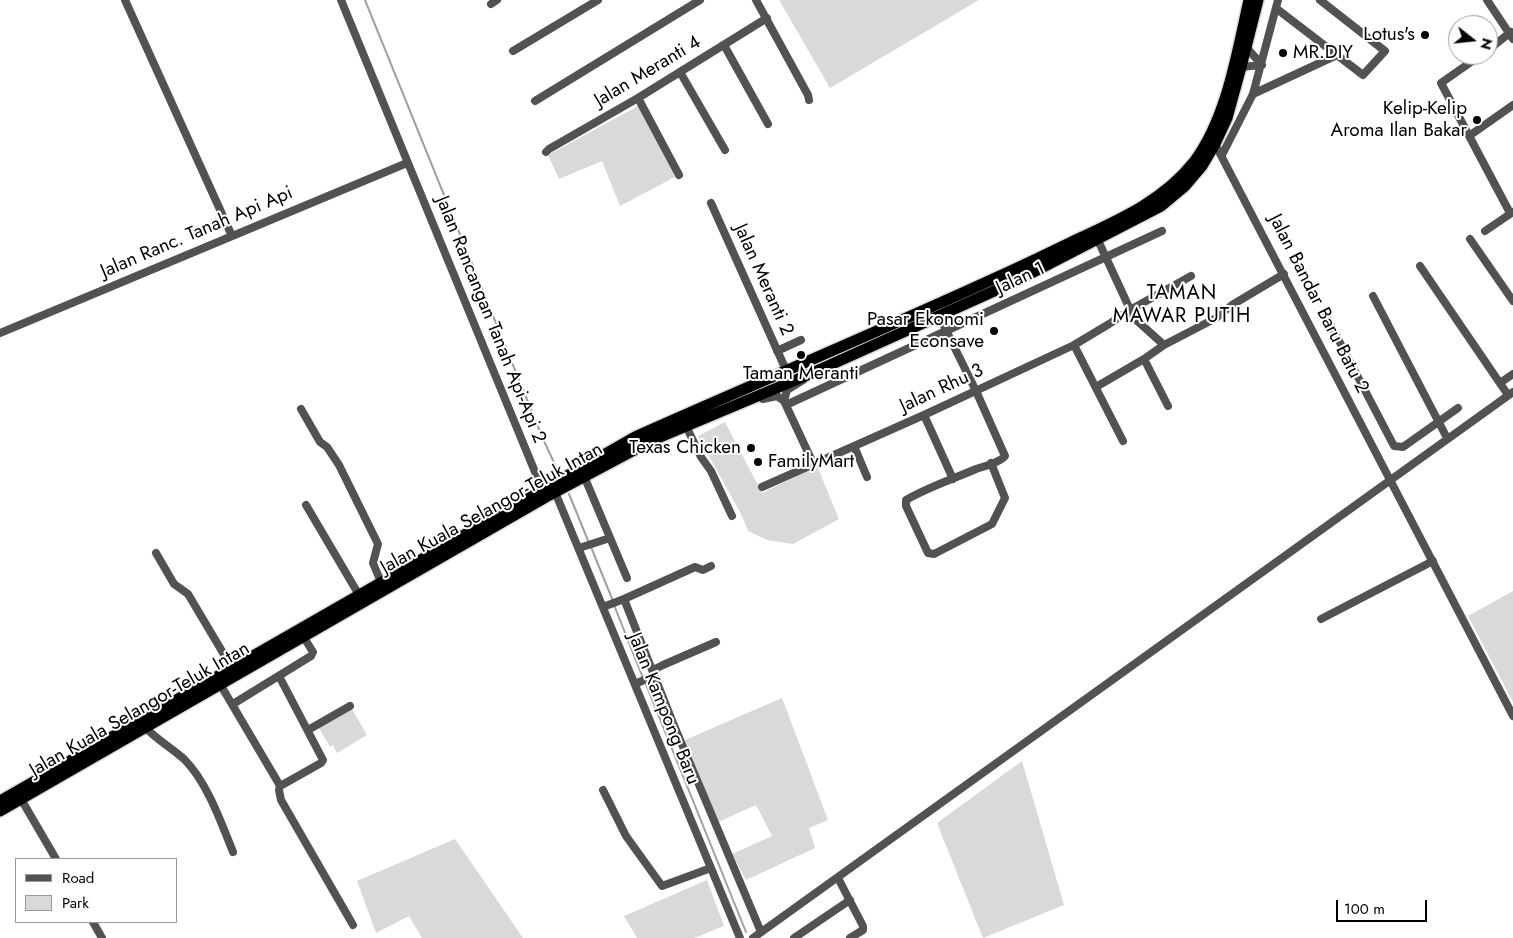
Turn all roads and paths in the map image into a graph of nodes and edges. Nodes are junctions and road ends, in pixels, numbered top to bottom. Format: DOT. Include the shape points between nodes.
graph roads {
  1 [pos="125,0"];
  2 [pos="341,0"];
  3 [pos="598,0"];
  4 [pos="700,0"];
  5 [pos="756,0"];
  6 [pos="1249,0"];
  7 [pos="1258,0"];
  8 [pos="1278,0"];
  9 [pos="1320,0"];
  10 [pos="1487,0"];
  11 [pos="1276,8"];
  12 [pos="767,18"];
  13 [pos="1512,34"];
  14 [pos="1498,43"];
  15 [pos="724,45"];
  16 [pos="1246,47"];
  17 [pos="513,51"];
  18 [pos="1337,55"];
  19 [pos="1262,65"];
  20 [pos="1467,65"];
  21 [pos="1241,67"];
  22 [pos="680,72"];
  23 [pos="1254,94"];
  24 [pos="638,98"];
  25 [pos="535,100"];
  26 [pos="809,100"];
  27 [pos="1513,106"];
  28 [pos="768,124"];
  29 [pos="1469,136"];
  30 [pos="1215,144"];
  31 [pos="724,150"];
  32 [pos="546,152"];
  33 [pos="1222,155"];
  34 [pos="407,163"];
  35 [pos="679,175"];
  36 [pos="711,203"];
  37 [pos="1512,212"];
  38 [pos="1162,231"];
  39 [pos="1485,232"];
  40 [pos="232,236"];
  41 [pos="1096,236"];
  42 [pos="1470,240"];
  43 [pos="1106,257"];
  44 [pos="1420,266"];
  45 [pos="1284,274"];
  46 [pos="1191,276"];
  47 [pos="1012,283"];
  48 [pos="1373,296"];
  49 [pos="1018,298"];
  50 [pos="1513,301"];
  51 [pos="1130,310"];
  52 [pos="939,316"];
  53 [pos="1326,316"];
  54 [pos="947,331"];
  55 [pos="0,333"];
  56 [pos="801,340"];
  57 [pos="1074,345"];
  58 [pos="1164,345"];
  59 [pos="777,350"];
  60 [pos="1144,359"];
  61 [pos="786,370"];
  62 [pos="810,374"];
  63 [pos="1513,374"];
  64 [pos="1500,383"];
  65 [pos="1096,387"];
  66 [pos="976,391"];
  67 [pos="1511,394"];
  68 [pos="743,402"];
  69 [pos="785,403"];
  70 [pos="1168,406"];
  71 [pos="1458,408"];
  72 [pos="301,409"];
  73 [pos="924,415"];
  74 [pos="1438,422"];
  75 [pos="686,426"];
  76 [pos="1447,438"];
  77 [pos="1123,441"];
  78 [pos="854,446"];
  79 [pos="813,463"];
  80 [pos="991,463"];
  81 [pos="584,476"];
  82 [pos="867,477"];
  83 [pos="953,479"];
  84 [pos="1390,480"];
  85 [pos="762,487"];
  86 [pos="542,489"];
  87 [pos="555,492"];
  88 [pos="306,505"];
  89 [pos="732,516"];
  90 [pos="610,538"];
  91 [pos="582,547"];
  92 [pos="156,553"];
  93 [pos="1433,561"];
  94 [pos="711,566"];
  95 [pos="627,578"];
  96 [pos="381,582"];
  97 [pos="359,595"];
  98 [pos="614,603"];
  99 [pos="1321,618"];
  100 [pos="304,636"];
  101 [pos="716,642"];
  102 [pos="232,668"];
  103 [pos="652,675"];
  104 [pos="279,676"];
  105 [pos="637,683"];
  106 [pos="220,684"];
  107 [pos="233,704"];
  108 [pos="350,706"];
  109 [pos="1513,716"];
  110 [pos="145,728"];
  111 [pos="308,730"];
  112 [pos="280,785"];
  113 [pos="603,790"];
  114 [pos="21,799"];
  115 [pos="0,801"];
  116 [pos="0,811"];
  117 [pos="233,852"];
  118 [pos="55,858"];
  119 [pos="711,868"];
  120 [pos="838,878"];
  121 [pos="850,900"];
  122 [pos="94,923"];
  123 [pos="353,926"];
  124 [pos="761,932"];
  125 [pos="102,938"];
  126 [pos="740,938"];
  127 [pos="753,938"];
  128 [pos="794,938"];
  129 [pos="850,938"];
  1 -- 40 [label="street"];
  2 -- 34 [label="street, Jalan Rancangan Tanah Api-Api 2"];
  3 -- 17 [label="street"];
  4 -- 25 [label="street"];
  5 -- 12 [label="street"];
  6 -- 41 [label="highway, Jalan Kuala Selangor-Teluk Intan" via="1219,116 1207,142 1178,180"];
  7 -- 16 [label="highway, Jalan Kuala Selangor-Teluk Intan"];
  8 -- 11 [label="street"];
  9 -- 18 [label="street" via="1385,51 1363,75"];
  10 -- 13 [label="street"];
  11 -- 18 [label="street"];
  11 -- 19 [label="street"];
  12 -- 15 [label="street, Jalan Meranti 4"];
  12 -- 26 [label="street"];
  13 -- 14 [label="street"];
  15 -- 22 [label="street, Jalan Meranti 4"];
  15 -- 28 [label="street"];
  16 -- 19 [label="street"];
  16 -- 21 [label="highway, Jalan Kuala Selangor-Teluk Intan"];
  18 -- 23 [label="street"];
  19 -- 21 [label="street"];
  19 -- 23 [label="street"];
  20 -- 29 [label="street" via="1441,83"];
  21 -- 30 [label="highway, Jalan Kuala Selangor-Teluk Intan" via="1227,118"];
  22 -- 24 [label="street, Jalan Meranti 4"];
  22 -- 31 [label="street"];
  23 -- 33 [label="street"];
  24 -- 32 [label="street, Jalan Meranti 4"];
  24 -- 35 [label="street"];
  27 -- 29 [label="street"];
  29 -- 37 [label="street"];
  30 -- 33 [label="street, Jalan Bandar Baru Batu 2"];
  30 -- 41 [label="highway, Jalan Kuala Selangor-Teluk Intan" via="1185,186 1161,206"];
  33 -- 45 [label="street, Jalan Bandar Baru Batu 2"];
  34 -- 40 [label="street, Jalan Ranc. Tanah Api Api"];
  34 -- 86 [label="street, Jalan Rancangan Tanah Api-Api 2"];
  36 -- 59 [label="street, Jalan Meranti 2"];
  37 -- 39 [label="street"];
  38 -- 43 [label="street, Jalan 1"];
  40 -- 55 [label="street, Jalan Ranc. Tanah Api Api"];
  41 -- 43 [label="street"];
  41 -- 47 [label="highway, Jalan Kuala Selangor-Teluk Intan"];
  41 -- 61 [label="highway, Jalan Kuala Selangor-Teluk Intan"];
  42 -- 50 [label="street"];
  43 -- 49 [label="street, Jalan 1"];
  43 -- 51 [label="street"];
  44 -- 64 [label="street"];
  45 -- 58 [label="street" via="1216,318"];
  45 -- 84 [label="street, Jalan Bandar Baru Batu 2"];
  46 -- 51 [label="street, Jalan Rhu 3"];
  47 -- 49 [label="street"];
  47 -- 52 [label="highway, Jalan Kuala Selangor-Teluk Intan"];
  48 -- 74 [label="street"];
  49 -- 54 [label="street, Jalan 1"];
  51 -- 57 [label="street, Jalan Rhu 3"];
  51 -- 58 [label="street" via="1140,325"];
  52 -- 54 [label="street"];
  52 -- 62 [label="highway, Jalan Kuala Selangor-Teluk Intan"];
  53 -- 74 [label="street" via="1394,446 1403,447"];
  54 -- 66 [label="street"];
  54 -- 69 [label="street, Jalan 1"];
  56 -- 59 [label="street"];
  57 -- 65 [label="street"];
  57 -- 66 [label="street, Jalan Rhu 3"];
  58 -- 60 [label="street"];
  59 -- 61 [label="street, Jalan Meranti 2"];
  60 -- 65 [label="street"];
  60 -- 70 [label="street"];
  61 -- 86 [label="highway, Jalan Kuala Selangor-Teluk Intan" via="635,437"];
  62 -- 68 [label="highway, Jalan Kuala Selangor-Teluk Intan"];
  62 -- 69 [label="street" via="787,390"];
  63 -- 64 [label="street"];
  64 -- 67 [label="street"];
  65 -- 77 [label="street"];
  66 -- 73 [label="street, Jalan Rhu 3"];
  66 -- 80 [label="street" via="1004,453 1003,458"];
  67 -- 76 [label="street"];
  68 -- 69 [label="street" via="754,403 776,396"];
  68 -- 75 [label="highway, Jalan Kuala Selangor-Teluk Intan"];
  69 -- 79 [label="street"];
  71 -- 74 [label="street"];
  72 -- 96 [label="street" via="320,442 339,465 378,544 374,563"];
  73 -- 78 [label="street, Jalan Rhu 3"];
  73 -- 83 [label="street"];
  74 -- 76 [label="street"];
  75 -- 81 [label="highway, Jalan Kuala Selangor-Teluk Intan"];
  75 -- 89 [label="street"];
  76 -- 84 [label="street"];
  78 -- 79 [label="street, Jalan Rhu 3"];
  78 -- 82 [label="street"];
  79 -- 85 [label="street, Jalan Rhu 3"];
  80 -- 83 [label="street"];
  80 -- 83 [label="street" via="1005,498 992,524 930,554 926,552 905,502"];
  81 -- 87 [label="highway, Jalan Kuala Selangor-Teluk Intan"];
  81 -- 90 [label="street"];
  84 -- 93 [label="street, Jalan Bandar Baru Batu 2"];
  84 -- 120 [label="street"];
  86 -- 96 [label="highway, Jalan Kuala Selangor-Teluk Intan"];
  87 -- 91 [label="street, Jalan Kampong Baru"];
  87 -- 100 [label="highway, Jalan Kuala Selangor-Teluk Intan"];
  88 -- 97 [label="street"];
  90 -- 91 [label="street"];
  90 -- 95 [label="street"];
  91 -- 98 [label="street, Jalan Kampong Baru"];
  92 -- 102 [label="street" via="174,584 188,594"];
  93 -- 99 [label="street"];
  93 -- 109 [label="street, Jalan Bandar Baru Batu 2"];
  94 -- 98 [label="street" via="703,570 695,567"];
  96 -- 97 [label="highway, Jalan Kuala Selangor-Teluk Intan"];
  97 -- 102 [label="highway, Jalan Kuala Selangor-Teluk Intan"];
  98 -- 103 [label="street"];
  98 -- 105 [label="street, Jalan Kampong Baru"];
  100 -- 104 [label="street" via="312,655"];
  100 -- 106 [label="highway, Jalan Kuala Selangor-Teluk Intan"];
  101 -- 103 [label="street" via="663,665"];
  102 -- 115 [label="highway, Jalan Kuala Selangor-Teluk Intan"];
  103 -- 105 [label="street"];
  103 -- 124 [label="street"];
  104 -- 107 [label="street"];
  104 -- 111 [label="street"];
  105 -- 119 [label="street, Jalan Kampong Baru"];
  106 -- 107 [label="street"];
  106 -- 110 [label="highway, Jalan Kuala Selangor-Teluk Intan"];
  107 -- 112 [label="street"];
  108 -- 111 [label="street"];
  110 -- 114 [label="highway, Jalan Kuala Selangor-Teluk Intan"];
  110 -- 117 [label="street" via="193,770"];
  111 -- 112 [label="street" via="322,763"];
  112 -- 123 [label="street" via="281,800"];
  113 -- 119 [label="street" via="626,836 662,886"];
  114 -- 116 [label="highway, Jalan Kuala Selangor-Teluk Intan"];
  114 -- 118 [label="street"];
  119 -- 126 [label="street, Jalan Kampong Baru"];
  120 -- 121 [label="street"];
  120 -- 124 [label="street"];
  121 -- 128 [label="street"];
  121 -- 129 [label="street" via="863,928"];
  122 -- 125 [label="street"];
  124 -- 127 [label="street"];
}
